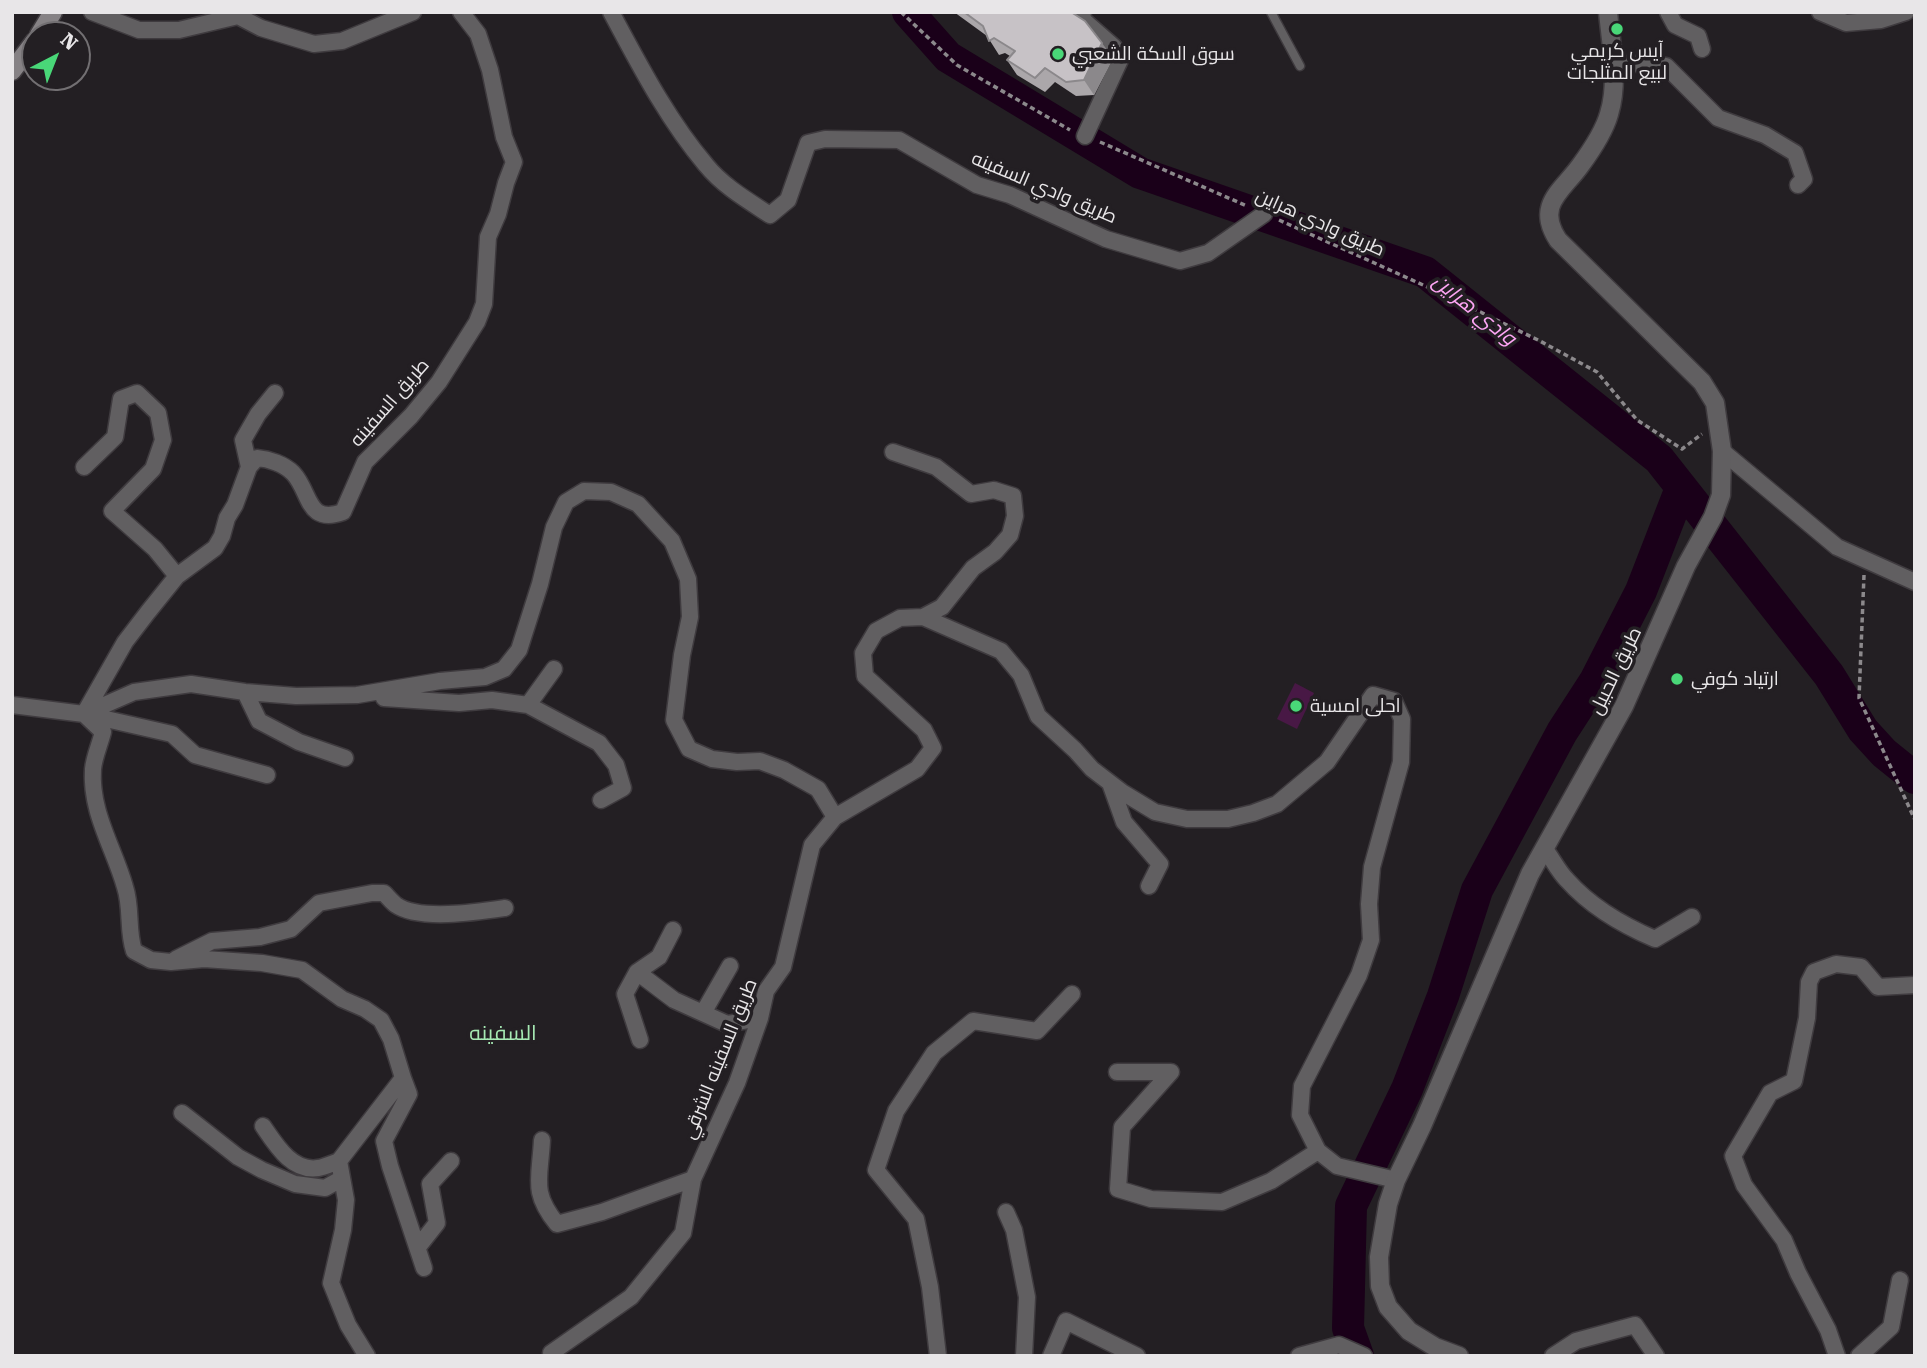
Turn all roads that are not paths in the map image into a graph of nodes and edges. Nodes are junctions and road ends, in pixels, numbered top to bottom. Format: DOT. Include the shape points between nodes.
graph roads {
  1 [pos="92,12"];
  2 [pos="413,12"];
  3 [pos="461,12"];
  4 [pos="611,12"];
  5 [pos="1083,12"];
  6 [pos="1270,12"];
  7 [pos="1608,12"];
  8 [pos="1668,12"];
  9 [pos="1820,12"];
  10 [pos="1906,12"];
  11 [pos="1702,49"];
  12 [pos="1613,62"];
  13 [pos="1300,66"];
  14 [pos="1085,136"];
  15 [pos="1798,185"];
  16 [pos="1264,214"];
  17 [pos="275,393"];
  18 [pos="1722,451"];
  19 [pos="893,452"];
  20 [pos="84,467"];
  21 [pos="249,467"];
  22 [pos="177,576"];
  23 [pos="1915,582"];
  24 [pos="923,617"];
  25 [pos="554,669"];
  26 [pos="245,692"];
  27 [pos="357,695"];
  28 [pos="12,705"];
  29 [pos="528,705"];
  30 [pos="84,714"];
  31 [pos="345,758"];
  32 [pos="267,775"];
  33 [pos="1110,783"];
  34 [pos="601,800"];
  35 [pos="835,817"];
  36 [pos="1545,848"];
  37 [pos="1149,886"];
  38 [pos="505,908"];
  39 [pos="1692,917"];
  40 [pos="673,930"];
  41 [pos="171,962"];
  42 [pos="730,966"];
  43 [pos="637,972"];
  44 [pos="1915,985"];
  45 [pos="1072,995"];
  46 [pos="704,1013"];
  47 [pos="760,1018"];
  48 [pos="640,1040"];
  49 [pos="1117,1072"];
  50 [pos="403,1078"];
  51 [pos="182,1113"];
  52 [pos="263,1126"];
  53 [pos="542,1140"];
  54 [pos="1318,1151"];
  55 [pos="339,1161"];
  56 [pos="451,1161"];
  57 [pos="341,1179"];
  58 [pos="693,1179"];
  59 [pos="1396,1180"];
  60 [pos="1006,1212"];
  61 [pos="418,1247"];
  62 [pos="424,1268"];
  63 [pos="1900,1280"];
  64 [pos="1421,1348"];
  65 [pos="367,1356"];
  66 [pos="554,1356"];
  67 [pos="938,1356"];
  68 [pos="1024,1356"];
  69 [pos="1051,1356"];
  70 [pos="1137,1356"];
  71 [pos="1300,1356"];
  72 [pos="1363,1356"];
  73 [pos="1459,1356"];
  74 [pos="1553,1356"];
  75 [pos="1656,1356"];
  76 [pos="1837,1356"];
  77 [pos="1859,1356"];
  1 -- 2 [label="street" via="139,30 179,30 238,16 261,29 314,44 342,41"];
  3 -- 21 [label="street, طريق السفينه" via="478,34 514,162 488,237 484,304 477,322 439,382 365,462 342,512 331,516 311,507 292,472 270,458 257,458"];
  4 -- 16 [label="street, طريق وادي السفينه" via="662,102 706,165 770,215 788,200 808,143 825,139 900,140 977,186 1010,195 1106,239 1180,261 1208,253"];
  5 -- 14 [label="street" via="1082,19 1114,47 1120,60"];
  6 -- 13 [label="lane"];
  7 -- 12 [label="street, طريق الحبيل"];
  8 -- 11 [label="street" via="1675,25 1698,36"];
  9 -- 10 [label="street" via="1846,23"];
  12 -- 15 [label="street" via="1667,66 1718,118 1765,135 1795,153 1804,179"];
  12 -- 18 [label="street, طريق الحبيل" via="1609,114 1578,169 1551,202 1550,227 1702,382 1715,403"];
  17 -- 21 [label="street" via="243,440"];
  18 -- 23 [label="street" via="1837,547"];
  18 -- 36 [label="street, طريق الحبيل" via="1721,495 1713,517 1686,566 1624,706"];
  19 -- 24 [label="street" via="936,467 971,494 994,491 1013,496 1010,536 973,568 942,607"];
  20 -- 22 [label="street" via="115,437 121,399 137,393 159,413 163,440 153,469 112,512 155,549"];
  21 -- 22 [label="street" via="215,548"];
  22 -- 30 [label="street" via="125,642"];
  24 -- 33 [label="street" via="1001,651 1021,676 1038,716"];
  24 -- 35 [label="street, طريق السفينه الشرقي" via="900,618 876,631 863,653 865,677 924,730 933,748 916,769"];
  25 -- 29 [label="street"];
  26 -- 27 [label="street"];
  26 -- 30 [label="street" via="191,684 134,692"];
  26 -- 31 [label="street" via="259,721"];
  27 -- 29 [label="street"];
  27 -- 35 [label="street" via="485,677 504,669 519,650 554,527 566,502 583,491 611,492 638,504 672,541 688,579 690,617 674,720 689,748 712,759 760,761 784,770 818,789"];
  28 -- 30 [label="street"];
  29 -- 34 [label="street" via="598,743 616,765 623,788"];
  30 -- 32 [label="street" via="172,734 195,754"];
  30 -- 41 [label="street" via="103,732 93,768 94,800 127,891 130,940 134,951 151,960"];
  33 -- 37 [label="street" via="1124,822 1160,864"];
  33 -- 54 [label="street" via="1155,812 1228,819 1253,813 1277,803 1327,762 1373,695 1394,701 1402,719 1401,762 1372,867 1371,940 1359,975 1302,1086 1300,1115"];
  35 -- 47 [label="street, طريق السفينه الشرقي" via="811,845 783,967 766,991"];
  36 -- 39 [label="street" via="1566,880 1625,926 1655,939"];
  36 -- 59 [label="street, طريق الحبيل"];
  38 -- 41 [label="street" via="461,915 416,912 397,906 384,893 372,893 319,903 290,929 212,941"];
  40 -- 43 [label="street" via="659,957"];
  41 -- 50 [label="street" via="204,959 302,970 381,1020"];
  42 -- 46 [label="street"];
  43 -- 46 [label="street" via="674,1000"];
  43 -- 48 [label="street" via="625,994"];
  44 -- 76 [label="street" via="1878,987 1861,967 1836,964 1814,972 1794,1081 1770,1093 1733,1156 1744,1185 1784,1240"];
  45 -- 67 [label="street" via="1037,1031 973,1021 934,1053 896,1111 876,1170 916,1219"];
  46 -- 47 [label="street" via="727,1024"];
  47 -- 58 [label="street, طريق السفينه الشرقي" via="726,1111"];
  49 -- 54 [label="street" via="1171,1072 1122,1126 1118,1189 1152,1199 1222,1202 1271,1181"];
  50 -- 55 [label="street"];
  50 -- 61 [label="street" via="409,1094 384,1141"];
  51 -- 57 [label="street" via="238,1157 295,1184 324,1188"];
  52 -- 55 [label="street" via="297,1166 318,1168"];
  53 -- 58 [label="street" via="537,1186 544,1208 557,1224"];
  54 -- 59 [label="street" via="1337,1166"];
  55 -- 57 [label="street"];
  56 -- 61 [label="street" via="430,1184 437,1223"];
  57 -- 65 [label="street" via="346,1200 331,1283"];
  58 -- 66 [label="street, طريق السفينه الشرقي" via="683,1233 631,1297 551,1353"];
  59 -- 64 [label="street, طريق الحبيل" via="1382,1232 1380,1286 1388,1307"];
  60 -- 68 [label="street" via="1027,1297"];
  61 -- 62 [label="street"];
  63 -- 77 [label="street" via="1891,1327"];
  64 -- 73 [label="street, طريق الحبيل" via="1435,1347"];
  69 -- 70 [label="street" via="1066,1321"];
  71 -- 72 [label="street" via="1339,1345"];
  74 -- 75 [label="street" via="1576,1341 1634,1325"];
}
